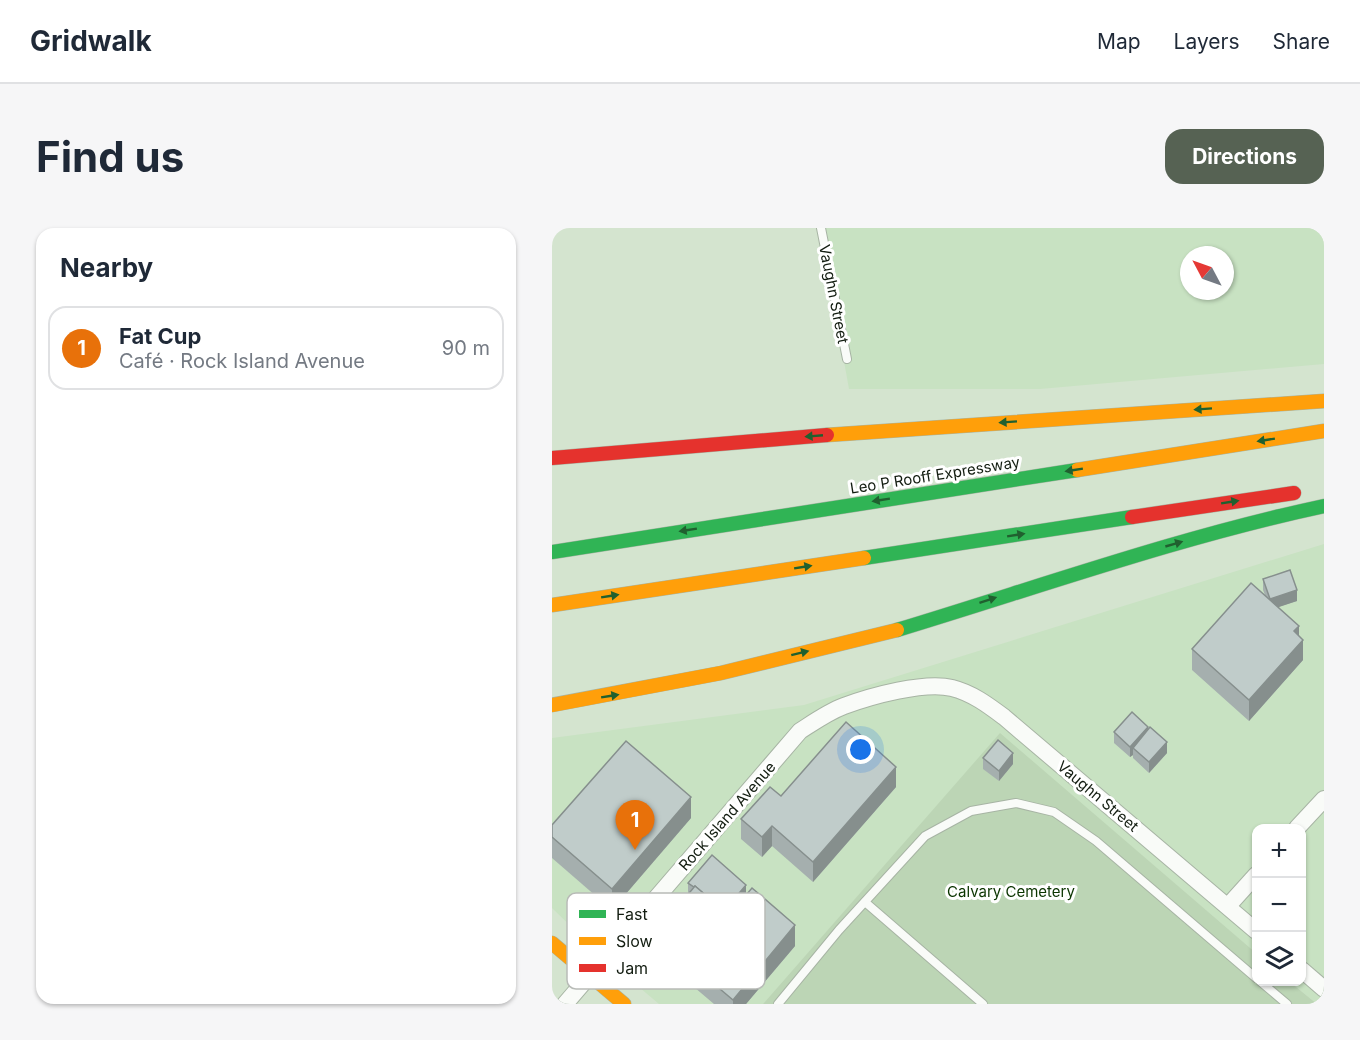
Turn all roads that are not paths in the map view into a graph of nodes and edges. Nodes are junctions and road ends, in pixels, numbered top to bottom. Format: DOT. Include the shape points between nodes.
graph roads {
  1 [pos="821,228"];
  2 [pos="847,359"];
  3 [pos="1324,401"];
  4 [pos="1324,431"];
  5 [pos="552,458"];
  6 [pos="1312,490"];
  7 [pos="1324,506"];
  8 [pos="552,552"];
  9 [pos="552,605"];
  10 [pos="928,686"];
  11 [pos="552,705"];
  12 [pos="1324,799"];
  13 [pos="1302,824"];
  14 [pos="1254,878"];
  15 [pos="661,893"];
  16 [pos="865,902"];
  17 [pos="1228,906"];
  18 [pos="1252,927"];
  19 [pos="552,942"];
  20 [pos="567,955"];
  21 [pos="1306,973"];
  22 [pos="1252,974"];
  23 [pos="1267,986"];
  24 [pos="578,989"];
  25 [pos="606,989"];
  26 [pos="1324,989"];
  27 [pos="565,1004"];
  28 [pos="624,1004"];
  29 [pos="778,1004"];
  30 [pos="983,1004"];
  31 [pos="1287,1004"];
  1 -- 2 [label="lane, Vaughn Street"];
  3 -- 5 [label="main road, one-way" via="856,432"];
  4 -- 8 [label="main road, Leo P Rooff Expressway, one-way"];
  9 -- 6 [label="main road, one-way"];
  11 -- 7 [label="main road, one-way" via="749,666 890,631 1150,550"];
  10 -- 15 [label="street, Rock Island Avenue" via="844,706 800,731"];
  10 -- 17 [label="street, Vaughn Street" via="951,687 986,704"];
  12 -- 13 [label="street"];
  14 -- 17 [label="street"];
  16 -- 22 [label="lane" via="925,836 970,811 1016,803 1054,812 1096,841"];
  16 -- 29 [label="lane"];
  16 -- 30 [label="lane"];
  17 -- 18 [label="street, Vaughn Street"];
  19 -- 20 [label="main road"];
  21 -- 26 [label="street"];
  23 -- 31 [label="lane"];
  24 -- 27 [label="street, Rock Island Avenue"];
  25 -- 28 [label="main road"];
}
